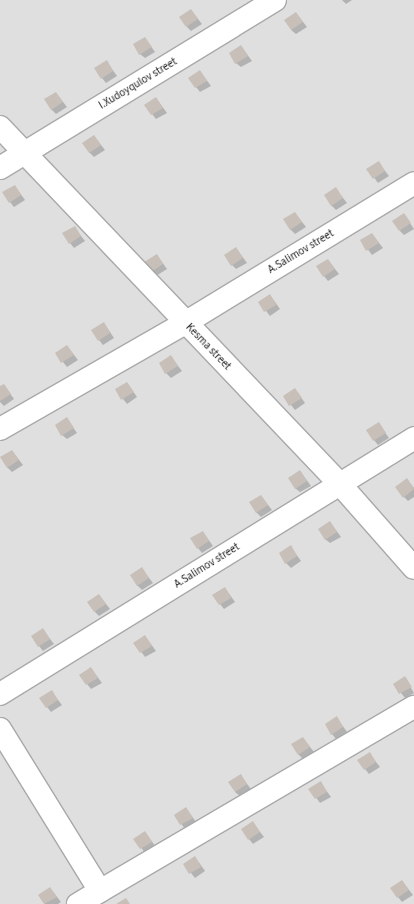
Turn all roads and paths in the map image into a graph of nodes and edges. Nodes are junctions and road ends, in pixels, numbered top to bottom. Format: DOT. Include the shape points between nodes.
graph roads {
  1 [pos="275,0"];
  2 [pos="0,127"];
  3 [pos="23,154"];
  4 [pos="0,168"];
  5 [pos="414,183"];
  6 [pos="185,323"];
  7 [pos="0,429"];
  8 [pos="414,438"];
  9 [pos="339,483"];
  10 [pos="414,568"];
  11 [pos="0,694"];
  12 [pos="414,707"];
  13 [pos="0,730"];
  14 [pos="100,891"];
  15 [pos="78,904"];
  1 -- 3 [label="street, I.Хudoyqulov street"];
  2 -- 3 [label="street, Kesma street"];
  3 -- 4 [label="street, I.Хudoyqulov street"];
  3 -- 6 [label="street, Kesma street"];
  5 -- 6 [label="street, A.Salimov street"];
  6 -- 7 [label="street, A.Salimov street"];
  6 -- 9 [label="street, Kesma street"];
  8 -- 9 [label="street, A.Salimov street"];
  9 -- 10 [label="street, Kesma street"];
  9 -- 11 [label="street, A.Salimov street"];
  12 -- 14 [label="street"];
  13 -- 14 [label="street"];
  14 -- 15 [label="street"];
}
